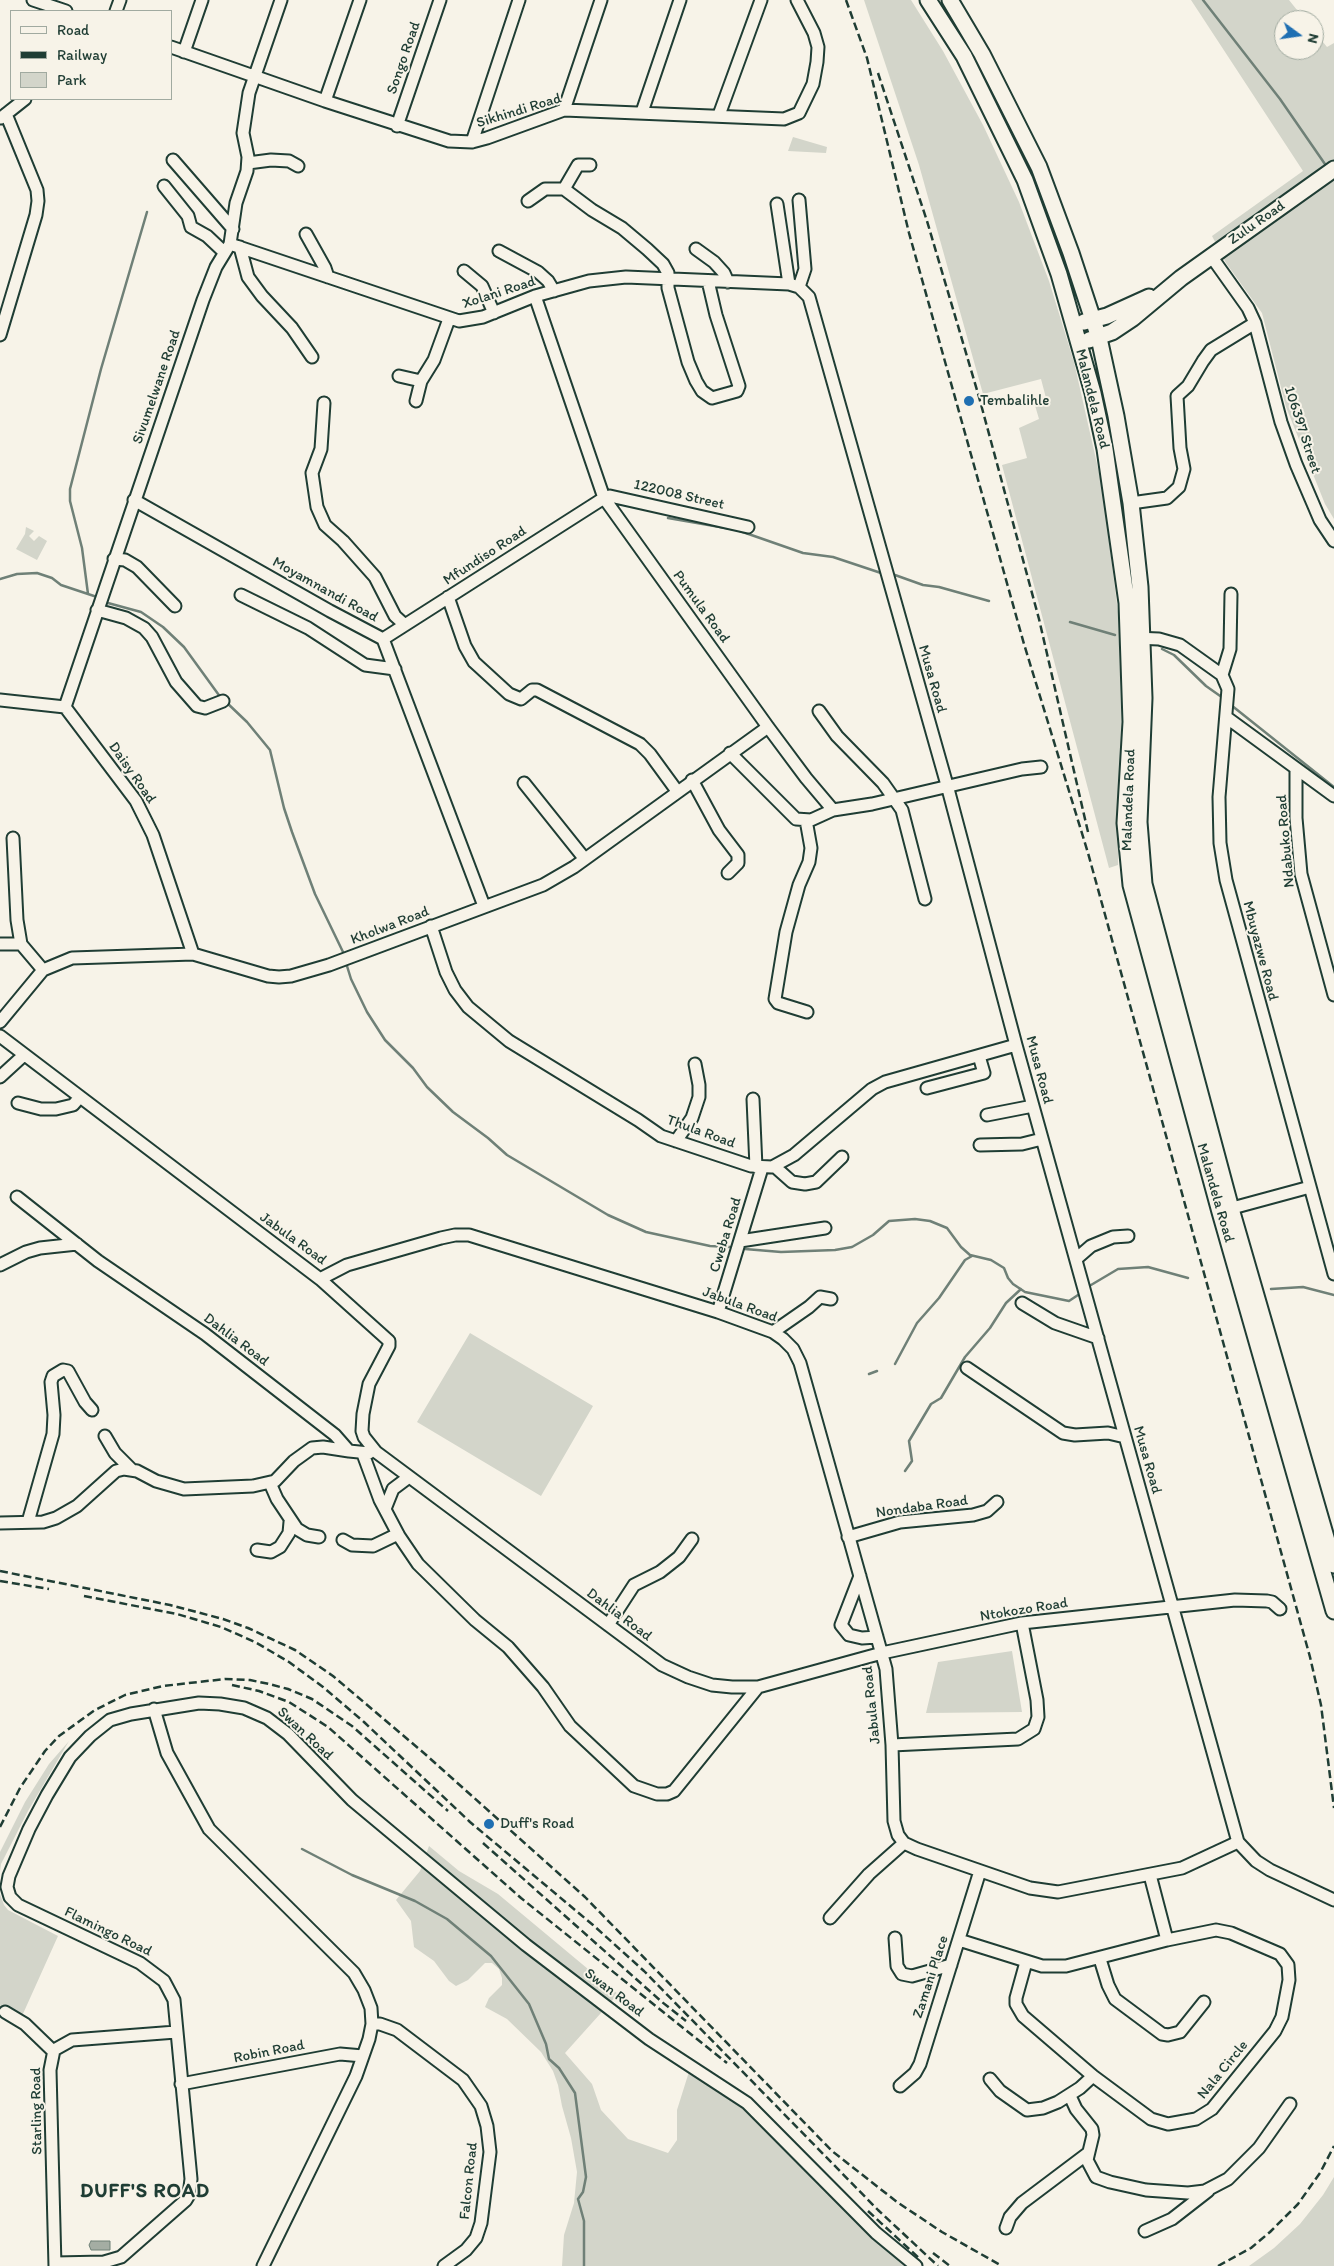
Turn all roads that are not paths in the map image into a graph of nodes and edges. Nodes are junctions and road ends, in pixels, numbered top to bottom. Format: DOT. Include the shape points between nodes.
graph roads {
  1 [pos="33,0"];
  2 [pos="202,0"];
  3 [pos="281,0"];
  4 [pos="360,0"];
  5 [pos="440,0"];
  6 [pos="519,0"];
  7 [pos="602,0"];
  8 [pos="680,0"];
  9 [pos="761,0"];
  10 [pos="797,0"];
  11 [pos="928,0"];
  12 [pos="950,0"];
  13 [pos="63,10"];
  14 [pos="172,48"];
  15 [pos="184,52"];
  16 [pos="254,76"];
  17 [pos="24,100"];
  18 [pos="325,101"];
  19 [pos="564,110"];
  20 [pos="642,112"];
  21 [pos="719,115"];
  22 [pos="3,117"];
  23 [pos="397,126"];
  24 [pos="472,142"];
  25 [pos="173,160"];
  26 [pos="248,163"];
  27 [pos="590,164"];
  28 [pos="298,166"];
  29 [pos="1334,169"];
  30 [pos="164,186"];
  31 [pos="564,189"];
  32 [pos="799,200"];
  33 [pos="528,201"];
  34 [pos="777,204"];
  35 [pos="232,229"];
  36 [pos="306,234"];
  37 [pos="232,247"];
  38 [pos="696,249"];
  39 [pos="499,251"];
  40 [pos="1211,256"];
  41 [pos="464,270"];
  42 [pos="328,277"];
  43 [pos="1181,278"];
  44 [pos="668,279"];
  45 [pos="708,281"];
  46 [pos="728,282"];
  47 [pos="794,285"];
  48 [pos="554,291"];
  49 [pos="536,296"];
  50 [pos="494,313"];
  51 [pos="449,319"];
  52 [pos="1093,320"];
  53 [pos="1255,323"];
  54 [pos="1073,324"];
  55 [pos="0,335"];
  56 [pos="1098,338"];
  57 [pos="1078,343"];
  58 [pos="312,357"];
  59 [pos="399,376"];
  60 [pos="421,380"];
  61 [pos="416,400"];
  62 [pos="324,403"];
  63 [pos="604,498"];
  64 [pos="134,500"];
  65 [pos="1131,503"];
  66 [pos="748,527"];
  67 [pos="1334,542"];
  68 [pos="114,559"];
  69 [pos="1231,594"];
  70 [pos="241,595"];
  71 [pos="448,597"];
  72 [pos="175,606"];
  73 [pos="97,610"];
  74 [pos="405,625"];
  75 [pos="1136,638"];
  76 [pos="383,639"];
  77 [pos="395,669"];
  78 [pos="1222,675"];
  79 [pos="0,700"];
  80 [pos="223,701"];
  81 [pos="65,707"];
  82 [pos="1227,707"];
  83 [pos="819,711"];
  84 [pos="768,727"];
  85 [pos="730,753"];
  86 [pos="1041,767"];
  87 [pos="1296,769"];
  88 [pos="692,780"];
  89 [pos="524,783"];
  90 [pos="947,785"];
  91 [pos="677,791"];
  92 [pos="1334,796"];
  93 [pos="895,798"];
  94 [pos="833,810"];
  95 [pos="806,820"];
  96 [pos="13,838"];
  97 [pos="584,858"];
  98 [pos="728,873"];
  99 [pos="925,899"];
  100 [pos="484,906"];
  101 [pos="431,926"];
  102 [pos="0,944"];
  103 [pos="21,944"];
  104 [pos="193,954"];
  105 [pos="43,970"];
  106 [pos="1334,995"];
  107 [pos="807,1012"];
  108 [pos="0,1022"];
  109 [pos="0,1036"];
  110 [pos="1016,1045"];
  111 [pos="24,1055"];
  112 [pos="979,1056"];
  113 [pos="695,1064"];
  114 [pos="0,1077"];
  115 [pos="927,1088"];
  116 [pos="80,1097"];
  117 [pos="753,1099"];
  118 [pos="18,1103"];
  119 [pos="1033,1106"];
  120 [pos="988,1115"];
  121 [pos="1042,1140"];
  122 [pos="676,1141"];
  123 [pos="980,1146"];
  124 [pos="842,1157"];
  125 [pos="764,1167"];
  126 [pos="1310,1187"];
  127 [pos="17,1198"];
  128 [pos="1226,1210"];
  129 [pos="826,1228"];
  130 [pos="1128,1236"];
  131 [pos="740,1241"];
  132 [pos="77,1244"];
  133 [pos="1076,1259"];
  134 [pos="0,1265"];
  135 [pos="1334,1274"];
  136 [pos="320,1279"];
  137 [pos="831,1299"];
  138 [pos="1022,1304"];
  139 [pos="718,1312"];
  140 [pos="773,1332"];
  141 [pos="1098,1338"];
  142 [pos="967,1368"];
  143 [pos="92,1410"];
  144 [pos="105,1436"];
  145 [pos="1125,1437"];
  146 [pos="349,1450"];
  147 [pos="376,1452"];
  148 [pos="363,1454"];
  149 [pos="131,1469"];
  150 [pos="409,1477"];
  151 [pos="270,1483"];
  152 [pos="997,1502"];
  153 [pos="385,1509"];
  154 [pos="28,1522"];
  155 [pos="290,1522"];
  156 [pos="0,1523"];
  157 [pos="398,1534"];
  158 [pos="319,1537"];
  159 [pos="848,1537"];
  160 [pos="692,1539"];
  161 [pos="343,1540"];
  162 [pos="257,1550"];
  163 [pos="1334,1565"];
  164 [pos="860,1576"];
  165 [pos="1329,1579"];
  166 [pos="1172,1606"];
  167 [pos="1280,1609"];
  168 [pos="1334,1611"];
  169 [pos="1022,1623"];
  170 [pos="608,1625"];
  171 [pos="877,1636"];
  172 [pos="882,1654"];
  173 [pos="758,1687"];
  174 [pos="154,1709"];
  175 [pos="892,1745"];
  176 [pos="1238,1842"];
  177 [pos="904,1843"];
  178 [pos="980,1871"];
  179 [pos="1150,1875"];
  180 [pos="1334,1900"];
  181 [pos="830,1918"];
  182 [pos="895,1938"];
  183 [pos="959,1940"];
  184 [pos="1167,1940"];
  185 [pos="1100,1959"];
  186 [pos="1026,1962"];
  187 [pos="951,1965"];
  188 [pos="1204,2002"];
  189 [pos="5,2012"];
  190 [pos="372,2024"];
  191 [pos="176,2032"];
  192 [pos="54,2052"];
  193 [pos="363,2056"];
  194 [pos="1093,2076"];
  195 [pos="990,2079"];
  196 [pos="181,2084"];
  197 [pos="900,2086"];
  198 [pos="1070,2096"];
  199 [pos="1290,2104"];
  200 [pos="1088,2154"];
  201 [pos="1211,2189"];
  202 [pos="1006,2228"];
  203 [pos="1145,2231"];
  204 [pos="55,2264"];
  205 [pos="263,2266"];
  206 [pos="444,2266"];
  207 [pos="916,2266"];
  1 -- 13 [label="street"];
  2 -- 15 [label="street"];
  3 -- 16 [label="street, Sivumelwane Road"];
  4 -- 18 [label="street"];
  5 -- 23 [label="street, Songo Road"];
  6 -- 24 [label="street"];
  7 -- 19 [label="street"];
  8 -- 20 [label="street"];
  9 -- 21 [label="street"];
  10 -- 21 [label="street, Sikhindi Road" via="809,20 818,47 813,84 799,113 784,119"];
  11 -- 54 [label="main road, Malandela Road" via="964,56 1025,180 1059,274"];
  12 -- 52 [label="main road, Malandela Road" via="991,71 1039,167"];
  14 -- 15 [label="street, Sikhindi Road"];
  15 -- 16 [label="street, Sikhindi Road"];
  16 -- 18 [label="street, Sikhindi Road"];
  16 -- 26 [label="street, Sivumelwane Road" via="243,133"];
  17 -- 22 [label="street"];
  18 -- 23 [label="street, Sikhindi Road"];
  19 -- 20 [label="street, Sikhindi Road"];
  19 -- 24 [label="street, Sikhindi Road"];
  20 -- 21 [label="street, Sikhindi Road"];
  22 -- 55 [label="street" via="37,190 38,201"];
  23 -- 24 [label="street, Sikhindi Road" via="438,139"];
  25 -- 35 [label="street"];
  26 -- 28 [label="street" via="289,161"];
  26 -- 35 [label="street, Sivumelwane Road"];
  27 -- 31 [label="street" via="578,165"];
  29 -- 40 [label="main road, Zulu Road"];
  30 -- 37 [label="street" via="188,216 191,227"];
  31 -- 33 [label="street" via="545,189"];
  31 -- 44 [label="street" via="647,248 662,264"];
  32 -- 47 [label="street" via="805,269"];
  34 -- 47 [label="street, Musa Road"];
  35 -- 37 [label="street, Sivumelwane Road"];
  36 -- 42 [label="street"];
  37 -- 42 [label="street, Xolani Road"];
  37 -- 58 [label="street" via="248,277"];
  37 -- 64 [label="street, Sivumelwane Road" via="203,300"];
  38 -- 46 [label="street" via="714,262"];
  39 -- 48 [label="street" via="538,272"];
  40 -- 43 [label="main road, Zulu Road"];
  40 -- 53 [label="street, 106397 Street"];
  41 -- 50 [label="street" via="482,286"];
  42 -- 51 [label="street, Xolani Road"];
  43 -- 52 [label="main road, Zulu Road" via="1137,304"];
  43 -- 56 [label="main road, Zulu Road" via="1133,318"];
  44 -- 45 [label="street, Xolani Road"];
  44 -- 45 [label="street" via="686,354 696,381 712,398 737,391 739,386"];
  44 -- 48 [label="street, Xolani Road" via="603,279"];
  45 -- 46 [label="street, Xolani Road"];
  46 -- 47 [label="street, Xolani Road"];
  47 -- 90 [label="street, Musa Road" via="809,297"];
  48 -- 49 [label="street, Xolani Road"];
  49 -- 50 [label="street, Xolani Road"];
  49 -- 63 [label="street, Pumula Road"];
  50 -- 51 [label="street, Xolani Road" via="464,321"];
  51 -- 60 [label="street" via="434,360"];
  52 -- 54 [label="main road, Zulu Road"];
  52 -- 56 [label="main road, Malandela Road"];
  53 -- 65 [label="street" via="1211,350 1188,386 1177,396 1184,469 1179,487 1167,498"];
  53 -- 67 [label="street, 106397 Street" via="1281,422 1296,464 1320,520"];
  54 -- 57 [label="main road, Malandela Road"];
  56 -- 57 [label="main road, Zulu Road"];
  56 -- 65 [label="main road, Malandela Road"];
  57 -- 75 [label="main road, Malandela Road" via="1105,449"];
  59 -- 60 [label="street"];
  60 -- 61 [label="street"];
  62 -- 74 [label="street" via="321,449 312,473 317,508 326,525 375,577 395,616"];
  63 -- 66 [label="street, 122008 Street" via="619,496"];
  63 -- 71 [label="street, Mfundiso Road"];
  63 -- 84 [label="street, Pumula Road"];
  64 -- 68 [label="street, Sivumelwane Road"];
  64 -- 76 [label="street, Moyamnandi Road"];
  65 -- 75 [label="main road, Malandela Road"];
  68 -- 72 [label="street" via="137,567"];
  68 -- 73 [label="street, Sivumelwane Road"];
  69 -- 78 [label="street" via="1230,649"];
  70 -- 77 [label="street" via="308,628 365,665"];
  71 -- 74 [label="street, Mfundiso Road"];
  71 -- 91 [label="street" via="474,662 510,694 521,699 532,690 538,690 640,744"];
  73 -- 80 [label="street" via="126,618 144,628 176,682 197,706 205,708"];
  73 -- 81 [label="street, Sivumelwane Road"];
  74 -- 76 [label="street, Mfundiso Road"];
  75 -- 78 [label="street" via="1159,639 1180,645"];
  75 -- 128 [label="main road, Malandela Road" via="1125,823 1130,885"];
  76 -- 77 [label="street, Moyamnandi Road"];
  77 -- 100 [label="street, Moyamnandi Road"];
  78 -- 82 [label="street, Mbuyazwe Road" via="1228,689"];
  79 -- 81 [label="street"];
  81 -- 104 [label="street, Daisy Road" via="136,801 154,835"];
  82 -- 87 [label="street"];
  82 -- 126 [label="street, Mbuyazwe Road" via="1220,797 1220,843 1226,880"];
  83 -- 93 [label="street" via="836,736"];
  84 -- 85 [label="street, Kholwa Road"];
  84 -- 94 [label="street, Pumula Road"];
  85 -- 88 [label="street, Kholwa Road"];
  85 -- 95 [label="street" via="789,814"];
  86 -- 90 [label="street"];
  87 -- 92 [label="street"];
  87 -- 106 [label="street, Ndabuko Road" via="1301,874"];
  88 -- 91 [label="street, Kholwa Road"];
  88 -- 98 [label="street" via="719,830 738,856 738,864"];
  89 -- 97 [label="street"];
  90 -- 93 [label="street"];
  90 -- 110 [label="street, Musa Road"];
  91 -- 97 [label="street, Kholwa Road"];
  93 -- 94 [label="street"];
  93 -- 99 [label="street" via="902,810"];
  94 -- 95 [label="street"];
  95 -- 107 [label="street" via="811,848 809,862 799,885 784,942 775,999 778,1003"];
  96 -- 103 [label="street"];
  97 -- 100 [label="street, Kholwa Road" via="543,885"];
  100 -- 101 [label="street, Kholwa Road"];
  101 -- 104 [label="street, Kholwa Road" via="329,965 279,977"];
  101 -- 122 [label="street, Thula Road" via="446,972 468,1007 509,1041 661,1136"];
  102 -- 103 [label="street"];
  103 -- 105 [label="street"];
  104 -- 105 [label="street, Kholwa Road" via="72,958"];
  105 -- 108 [label="street, Kholwa Road"];
  109 -- 111 [label="street, Jabula Road"];
  110 -- 112 [label="street"];
  110 -- 119 [label="street, Musa Road"];
  111 -- 114 [label="street"];
  111 -- 116 [label="street, Jabula Road"];
  112 -- 115 [label="street" via="984,1073"];
  112 -- 125 [label="street" via="885,1082 872,1089 794,1155"];
  113 -- 122 [label="street" via="699,1096 692,1118"];
  116 -- 118 [label="street" via="73,1105 40,1114"];
  116 -- 136 [label="street, Jabula Road"];
  117 -- 125 [label="street, Cweba Road"];
  119 -- 120 [label="street"];
  119 -- 121 [label="street, Musa Road"];
  121 -- 123 [label="street"];
  121 -- 133 [label="street, Musa Road"];
  122 -- 125 [label="street, Thula Road"];
  124 -- 125 [label="street" via="816,1182 805,1184 792,1182"];
  125 -- 131 [label="street, Cweba Road"];
  126 -- 128 [label="street"];
  126 -- 135 [label="street, Mbuyazwe Road"];
  127 -- 132 [label="street, Dahlia Road"];
  128 -- 163 [label="main road, Malandela Road"];
  128 -- 165 [label="main road, Malandela Road"];
  129 -- 131 [label="street"];
  130 -- 133 [label="street" via="1113,1237 1091,1246"];
  131 -- 139 [label="street, Cweba Road"];
  132 -- 134 [label="street" via="40,1248"];
  132 -- 146 [label="street, Dahlia Road" via="205,1334 335,1435"];
  133 -- 141 [label="street, Musa Road"];
  136 -- 139 [label="street, Jabula Road" via="347,1265 440,1238 469,1235"];
  136 -- 147 [label="street, Dahlia Road" via="389,1341 369,1384 363,1414 364,1437"];
  137 -- 140 [label="street" via="820,1297"];
  138 -- 141 [label="street" via="1055,1323"];
  139 -- 140 [label="street, Jabula Road"];
  140 -- 159 [label="street, Jabula Road" via="793,1349 800,1363"];
  141 -- 145 [label="street, Musa Road"];
  142 -- 145 [label="street" via="1063,1433 1108,1433"];
  143 -- 154 [label="street" via="68,1371 63,1370 53,1376 53,1434"];
  144 -- 149 [label="street" via="114,1453"];
  145 -- 166 [label="street, Musa Road"];
  146 -- 148 [label="street, Dahlia Road"];
  146 -- 151 [label="street" via="312,1448"];
  147 -- 148 [label="street, Dahlia Road"];
  147 -- 150 [label="street, Dahlia Road"];
  148 -- 153 [label="street"];
  149 -- 151 [label="street" via="184,1489"];
  149 -- 154 [label="street" via="116,1471 69,1512 43,1522"];
  150 -- 153 [label="street" via="393,1489"];
  150 -- 170 [label="street, Dahlia Road"];
  151 -- 155 [label="street"];
  152 -- 159 [label="street, Nondaba Road" via="973,1515 900,1522"];
  153 -- 157 [label="street"];
  154 -- 156 [label="street"];
  155 -- 158 [label="street" via="301,1533"];
  155 -- 162 [label="street" via="289,1533 280,1547 271,1552"];
  157 -- 161 [label="street" via="374,1546 352,1545"];
  157 -- 173 [label="street" via="418,1564 475,1620 508,1647 543,1687 570,1726 634,1786 657,1794 674,1791"];
  159 -- 164 [label="street, Jabula Road"];
  160 -- 170 [label="street" via="679,1557 660,1572 634,1585"];
  164 -- 171 [label="street, Jabula Road"];
  164 -- 171 [label="street" via="841,1625 849,1635 862,1638"];
  165 -- 168 [label="main road, Malandela Road"];
  166 -- 167 [label="street, Ntokozo Road" via="1254,1600 1272,1602"];
  166 -- 169 [label="street, Ntokozo Road"];
  166 -- 176 [label="street, Musa Road"];
  169 -- 172 [label="street, Ntokozo Road"];
  169 -- 175 [label="street" via="1037,1700 1038,1717 1034,1729 1018,1739"];
  170 -- 173 [label="street, Dahlia Road" via="662,1665 688,1677 712,1685"];
  171 -- 172 [label="street, Jabula Road"];
  172 -- 173 [label="street, Dahlia Road"];
  172 -- 175 [label="street, Jabula Road" via="889,1693"];
  174 -- 190 [label="street" via="167,1753 209,1829 354,1973 368,1999"];
  174 -- 191 [label="street, Flamingo Road" via="110,1720 70,1757 28,1829 7,1887 10,1897 18,1905 140,1963 164,1981 174,2000"];
  174 -- 207 [label="street, Swan Road" via="200,1703 220,1704 244,1708 267,1718 288,1734 352,1800 526,1945 644,2035 747,2103 876,2233"];
  175 -- 177 [label="street, Jabula Road" via="894,1821"];
  176 -- 179 [label="street" via="1193,1864"];
  176 -- 180 [label="street, Musa Road" via="1251,1857 1270,1870"];
  177 -- 178 [label="street"];
  177 -- 181 [label="street" via="869,1874"];
  178 -- 179 [label="street" via="1030,1888 1058,1892"];
  178 -- 183 [label="street, Zamani Place"];
  179 -- 184 [label="street"];
  182 -- 187 [label="street" via="897,1966 902,1974 912,1976"];
  183 -- 186 [label="street, Nala Circle"];
  183 -- 187 [label="street, Zamani Place"];
  184 -- 185 [label="street, Nala Circle"];
  184 -- 194 [label="street, Nala Circle" via="1216,1930 1280,1954 1289,1972 1280,2021 1212,2109 1196,2119 1158,2123"];
  185 -- 186 [label="street, Nala Circle" via="1066,1966"];
  185 -- 188 [label="street" via="1116,1999 1162,2034 1180,2032"];
  186 -- 194 [label="street, Nala Circle" via="1016,1992 1018,2010"];
  187 -- 197 [label="street, Zamani Place" via="920,2064"];
  189 -- 192 [label="street" via="25,2024"];
  190 -- 193 [label="street"];
  190 -- 206 [label="street, Falcon Road" via="397,2030 463,2080 481,2106 487,2126 490,2152 482,2223 466,2250"];
  191 -- 192 [label="street, Starling Road" via="72,2040"];
  191 -- 196 [label="street, Flamingo Road"];
  192 -- 204 [label="street, Starling Road" via="50,2070"];
  193 -- 196 [label="street, Robin Road" via="340,2054"];
  193 -- 205 [label="street" via="348,2094"];
  194 -- 198 [label="street"];
  195 -- 198 [label="street" via="1000,2091 1027,2110 1043,2108"];
  196 -- 204 [label="street, Flamingo Road" via="191,2179 186,2200 121,2257 104,2262"];
  198 -- 200 [label="street" via="1092,2129"];
  199 -- 201 [label="street" via="1248,2160 1228,2179"];
  200 -- 201 [label="street" via="1092,2173 1110,2182 1146,2190 1188,2193"];
  200 -- 202 [label="street" via="1022,2203 1010,2217"];
  201 -- 203 [label="street" via="1172,2219"];
}
